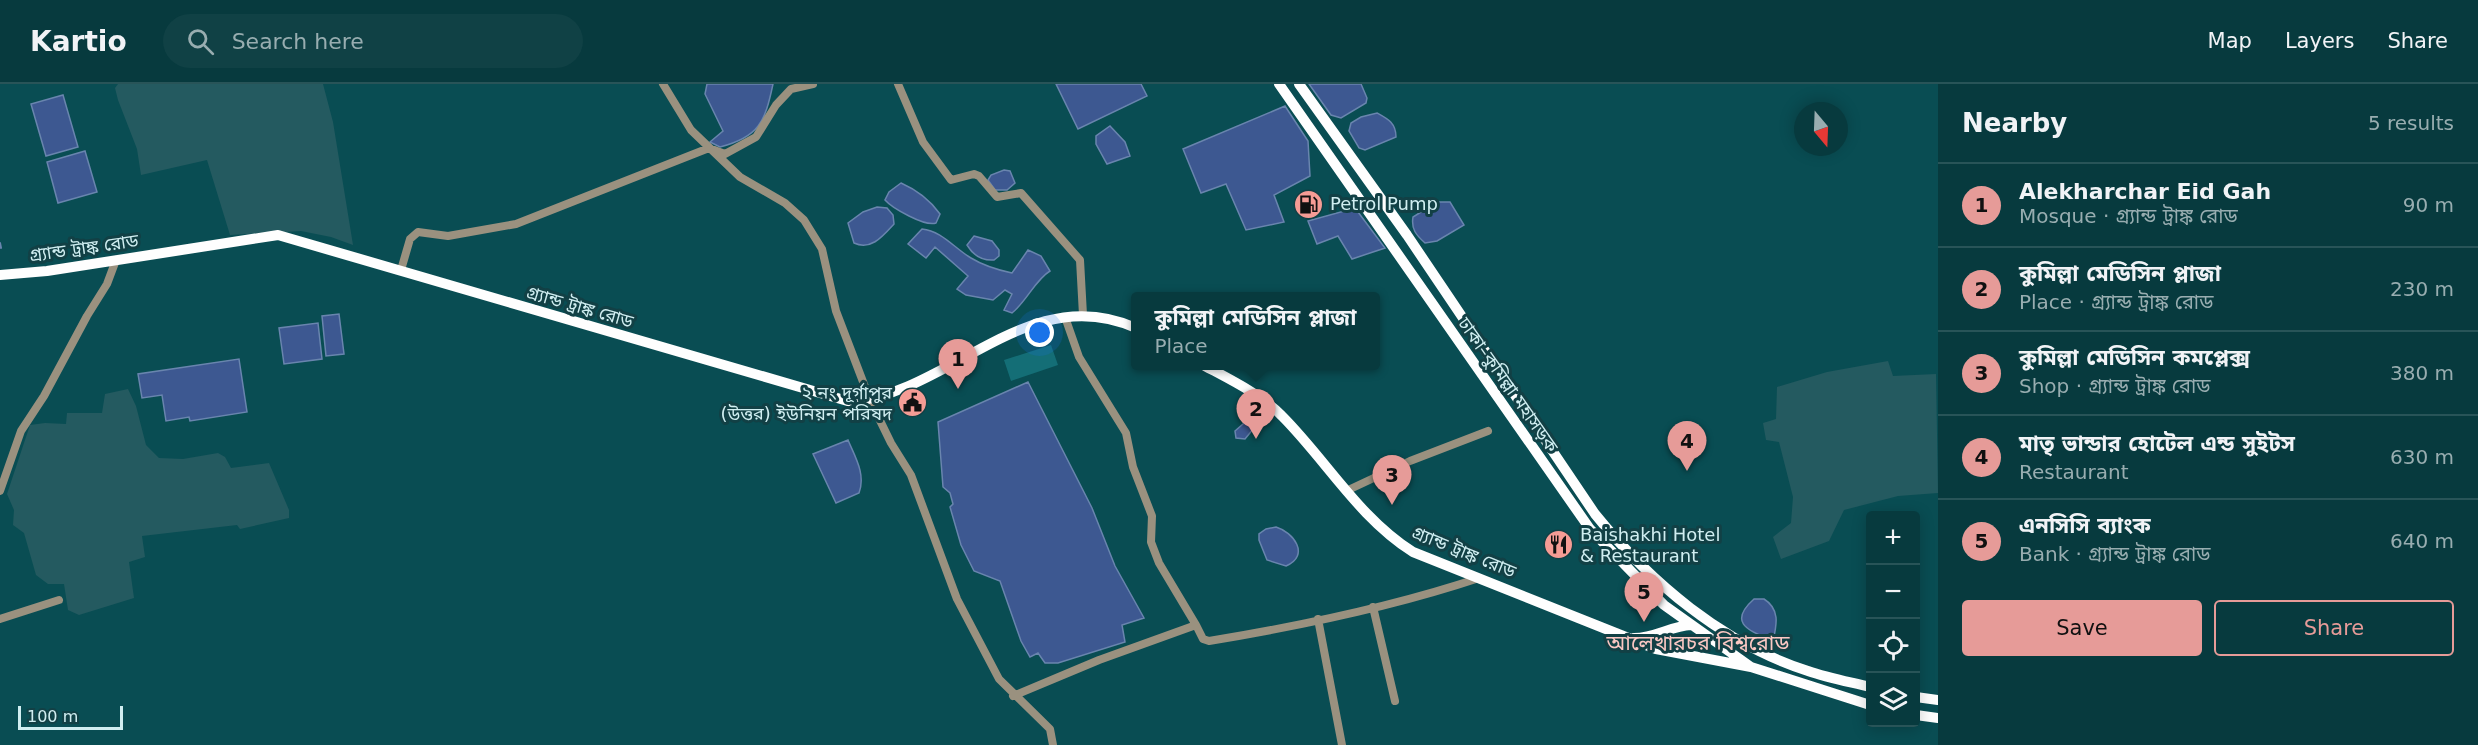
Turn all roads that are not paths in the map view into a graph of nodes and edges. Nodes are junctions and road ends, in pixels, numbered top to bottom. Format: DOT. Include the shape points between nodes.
graph roads {
  1 [pos="663,84"];
  2 [pos="813,84"];
  3 [pos="898,84"];
  4 [pos="1279,84"];
  5 [pos="1299,84"];
  6 [pos="709,148"];
  7 [pos="116,260"];
  8 [pos="401,270"];
  9 [pos="0,275"];
  10 [pos="1083,315"];
  11 [pos="1065,317"];
  12 [pos="1131,326"];
  13 [pos="1211,370"];
  14 [pos="870,400"];
  15 [pos="1488,431"];
  16 [pos="0,491"];
  17 [pos="1346,491"];
  18 [pos="1480,578"];
  19 [pos="59,600"];
  20 [pos="1373,607"];
  21 [pos="0,619"];
  22 [pos="1318,619"];
  23 [pos="1706,619"];
  24 [pos="1196,625"];
  25 [pos="1689,626"];
  26 [pos="1728,632"];
  27 [pos="1654,635"];
  28 [pos="1628,638"];
  29 [pos="1720,644"];
  30 [pos="1652,647"];
  31 [pos="1751,667"];
  32 [pos="1866,686"];
  33 [pos="1013,696"];
  34 [pos="1920,697"];
  35 [pos="1938,700"];
  36 [pos="1395,701"];
  37 [pos="1866,704"];
  38 [pos="1920,716"];
  39 [pos="1938,718"];
  40 [pos="1053,745"];
  41 [pos="1342,745"];
  1 -- 6 [label="street" via="691,130"];
  2 -- 6 [label="street" via="791,89 756,137 725,154"];
  3 -- 10 [label="street" via="923,142 951,180 974,174 998,197 1021,193 1080,260"];
  4 -- 25 [label="highway, ঢাকা–কুমিল্লা মহাসড়ক" via="1585,522 1645,588"];
  5 -- 23 [label="highway" via="1595,514 1667,589"];
  6 -- 8 [label="street" via="516,224 448,236 418,232 410,239"];
  6 -- 14 [label="street" via="740,177 785,203 804,220 822,249 836,311"];
  7 -- 8 [label="highway, গ্র্যান্ড ট্রাঙ্ক রোড" via="278,236"];
  7 -- 9 [label="highway, গ্র্যান্ড ট্রাঙ্ক রোড"];
  7 -- 16 [label="street" via="107,284 21,431"];
  8 -- 14 [label="highway, গ্র্যান্ড ট্রাঙ্ক রোড" via="833,398 851,402"];
  10 -- 11 [label="highway, গ্র্যান্ড ট্রাঙ্ক রোড"];
  10 -- 12 [label="highway, গ্র্যান্ড ট্রাঙ্ক রোড"];
  11 -- 14 [label="highway, গ্র্যান্ড ট্রাঙ্ক রোড" via="1013,331 911,385"];
  11 -- 24 [label="street" via="1079,357 1126,434 1133,467 1152,516 1152,542 1159,563"];
  13 -- 17 [label="highway, গ্র্যান্ড ট্রাঙ্ক রোড" via="1281,414"];
  14 -- 33 [label="street" via="911,475 975,637"];
  15 -- 17 [label="street"];
  17 -- 18 [label="highway, গ্র্যান্ড ট্রাঙ্ক রোড" via="1403,546"];
  18 -- 20 [label="street"];
  18 -- 28 [label="highway, গ্র্যান্ড ট্রাঙ্ক রোড"];
  19 -- 21 [label="street"];
  20 -- 22 [label="street"];
  20 -- 36 [label="street"];
  22 -- 24 [label="street" via="1209,641 1203,639"];
  22 -- 41 [label="street"];
  23 -- 25 [label="highway, গ্র্যান্ড ট্রাঙ্ক রোড"];
  23 -- 26 [label="highway"];
  24 -- 33 [label="street"];
  25 -- 27 [label="highway, গ্র্যান্ড ট্রাঙ্ক রোড"];
  25 -- 29 [label="highway, ঢাকা–কুমিল্লা মহাসড়ক"];
  26 -- 29 [label="highway"];
  26 -- 32 [label="highway" via="1807,671"];
  27 -- 28 [label="highway, গ্র্যান্ড ট্রাঙ্ক রোড"];
  27 -- 30 [label="highway"];
  28 -- 30 [label="highway, গ্র্যান্ড ট্রাঙ্ক রোড"];
  29 -- 31 [label="highway, ঢাকা–কুমিল্লা মহাসড়ক"];
  30 -- 31 [label="highway, গ্র্যান্ড ট্রাঙ্ক রোড"];
  31 -- 37 [label="highway, গ্র্যান্ড ট্রাঙ্ক রোড"];
  33 -- 40 [label="street" via="1050,729"];
  34 -- 35 [label="highway"];
  38 -- 39 [label="highway"];
}
